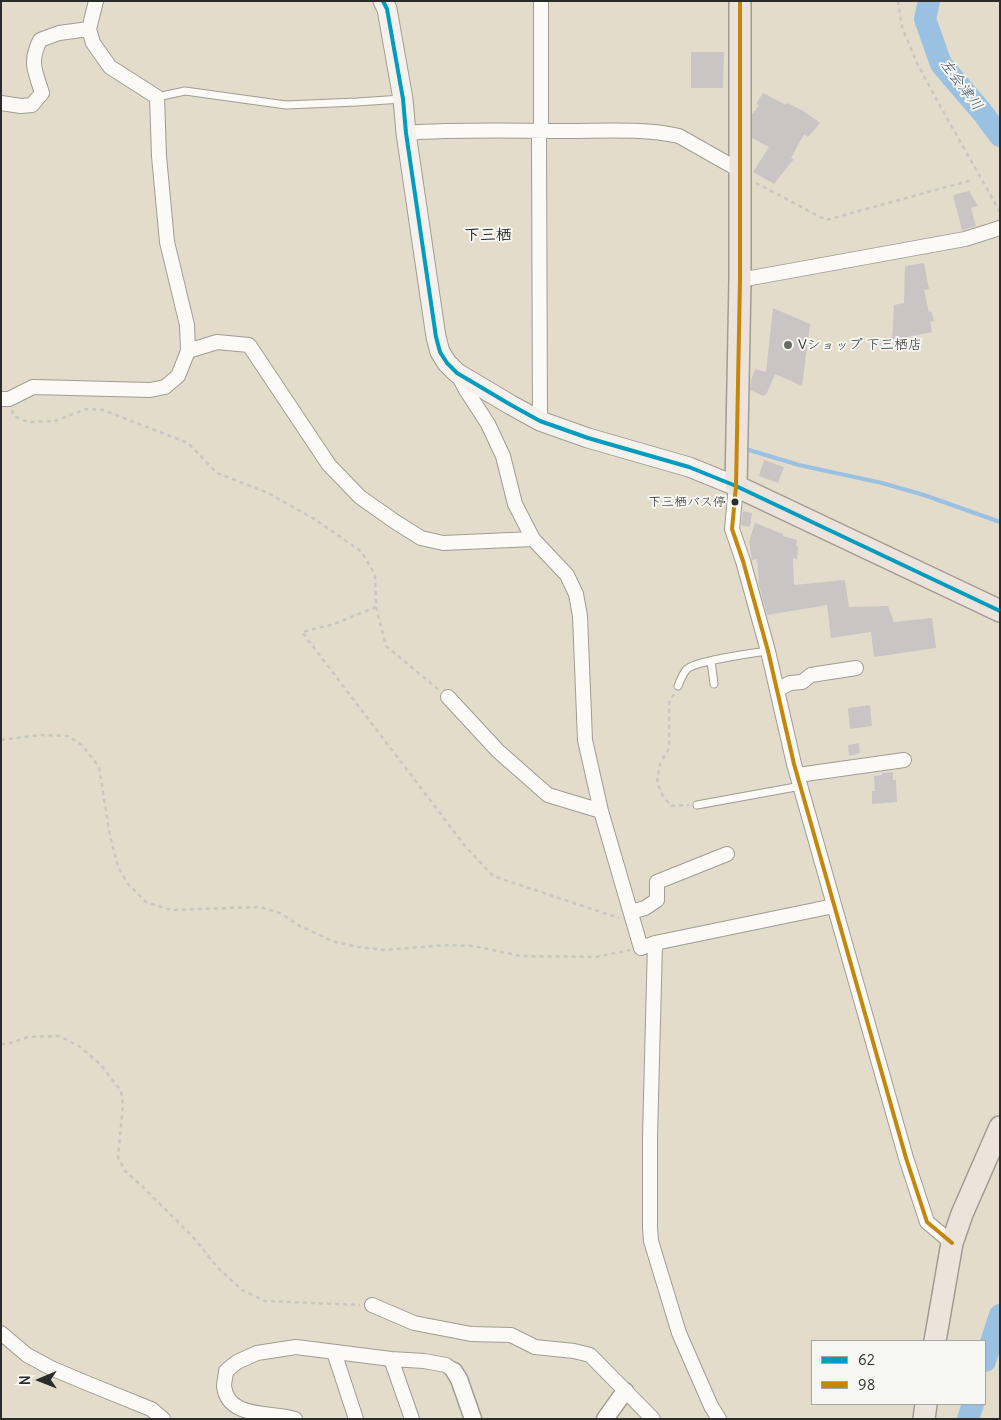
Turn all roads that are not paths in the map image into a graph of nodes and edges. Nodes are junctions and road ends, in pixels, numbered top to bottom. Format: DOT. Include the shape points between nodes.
graph roads {
  1 [pos="96,1"];
  2 [pos="383,1"];
  3 [pos="541,1"];
  4 [pos="742,3"];
  5 [pos="89,29"];
  6 [pos="157,97"];
  7 [pos="403,99"];
  8 [pos="1,103"];
  9 [pos="541,131"];
  10 [pos="406,132"];
  11 [pos="739,172"];
  12 [pos="1000,228"];
  13 [pos="740,280"];
  14 [pos="188,351"];
  15 [pos="457,372"];
  16 [pos="5,399"];
  17 [pos="540,421"];
  18 [pos="736,486"];
  19 [pos="533,540"];
  20 [pos="1000,611"];
  21 [pos="768,651"];
  22 [pos="711,661"];
  23 [pos="856,668"];
  24 [pos="714,684"];
  25 [pos="678,686"];
  26 [pos="777,690"];
  27 [pos="448,697"];
  28 [pos="904,760"];
  29 [pos="800,780"];
  30 [pos="697,805"];
  31 [pos="601,811"];
  32 [pos="727,854"];
  33 [pos="834,906"];
  34 [pos="632,918"];
  35 [pos="648,945"];
  36 [pos="1000,1127"];
  37 [pos="952,1243"];
  38 [pos="372,1305"];
  39 [pos="1,1333"];
  40 [pos="935,1340"];
  41 [pos="334,1352"];
  42 [pos="391,1359"];
  43 [pos="454,1371"];
  44 [pos="625,1391"];
  45 [pos="926,1405"];
  46 [pos="163,1419"];
  47 [pos="295,1419"];
  48 [pos="356,1419"];
  49 [pos="412,1419"];
  50 [pos="473,1419"];
  51 [pos="605,1419"];
  52 [pos="653,1419"];
  53 [pos="719,1419"];
  54 [pos="924,1419"];
  1 -- 5 [label="street"];
  2 -- 7 [label="main road"];
  3 -- 9 [label="street"];
  4 -- 11 [label="main road"];
  5 -- 6 [label="street" via="93,43 110,67"];
  5 -- 8 [label="street" via="59,32 40,40 34,53 34,65 42,93 32,105"];
  6 -- 7 [label="lane" via="185,91 286,104"];
  6 -- 14 [label="street" via="167,242 187,325"];
  7 -- 10 [label="main road"];
  9 -- 10 [label="street"];
  9 -- 11 [label="street" via="668,133 679,136"];
  9 -- 17 [label="street"];
  10 -- 15 [label="main road" via="436,338 440,352"];
  11 -- 13 [label="main road"];
  12 -- 13 [label="street" via="965,239"];
  13 -- 18 [label="main road"];
  14 -- 16 [label="street" via="178,376 165,387 150,390 34,387"];
  14 -- 19 [label="street" via="217,342 249,345 329,465 360,497 421,538 443,543"];
  15 -- 17 [label="main road"];
  15 -- 19 [label="street" via="503,456 515,504"];
  17 -- 18 [label="main road" via="689,467"];
  18 -- 20 [label="main road"];
  18 -- 21 [label="street" via="732,529"];
  19 -- 31 [label="street" via="567,575 576,594 580,616 585,740"];
  21 -- 22 [label="lane"];
  21 -- 26 [label="street"];
  22 -- 24 [label="lane"];
  22 -- 25 [label="lane" via="686,669"];
  23 -- 26 [label="street" via="811,675 802,682 790,683"];
  26 -- 29 [label="street"];
  27 -- 31 [label="street" via="498,751 548,795"];
  28 -- 29 [label="street"];
  29 -- 30 [label="lane"];
  29 -- 33 [label="street"];
  31 -- 34 [label="street"];
  32 -- 34 [label="street" via="657,882 657,900"];
  33 -- 35 [label="street"];
  33 -- 37 [label="street" via="927,1222"];
  34 -- 35 [label="street"];
  35 -- 53 [label="street" via="650,1228 679,1333"];
  36 -- 37 [label="main road"];
  37 -- 40 [label="main road"];
  38 -- 44 [label="street" via="414,1323 471,1334 511,1336 535,1347 590,1355"];
  39 -- 46 [label="street" via="27,1355 151,1409"];
  41 -- 42 [label="street"];
  41 -- 47 [label="street" via="296,1347 257,1353 226,1371 224,1385 227,1397 236,1408"];
  41 -- 48 [label="street"];
  42 -- 43 [label="street" via="446,1365"];
  42 -- 49 [label="street"];
  43 -- 50 [label="street"];
  44 -- 51 [label="street"];
  44 -- 52 [label="street"];
  45 -- 54 [label="main road"];
}
